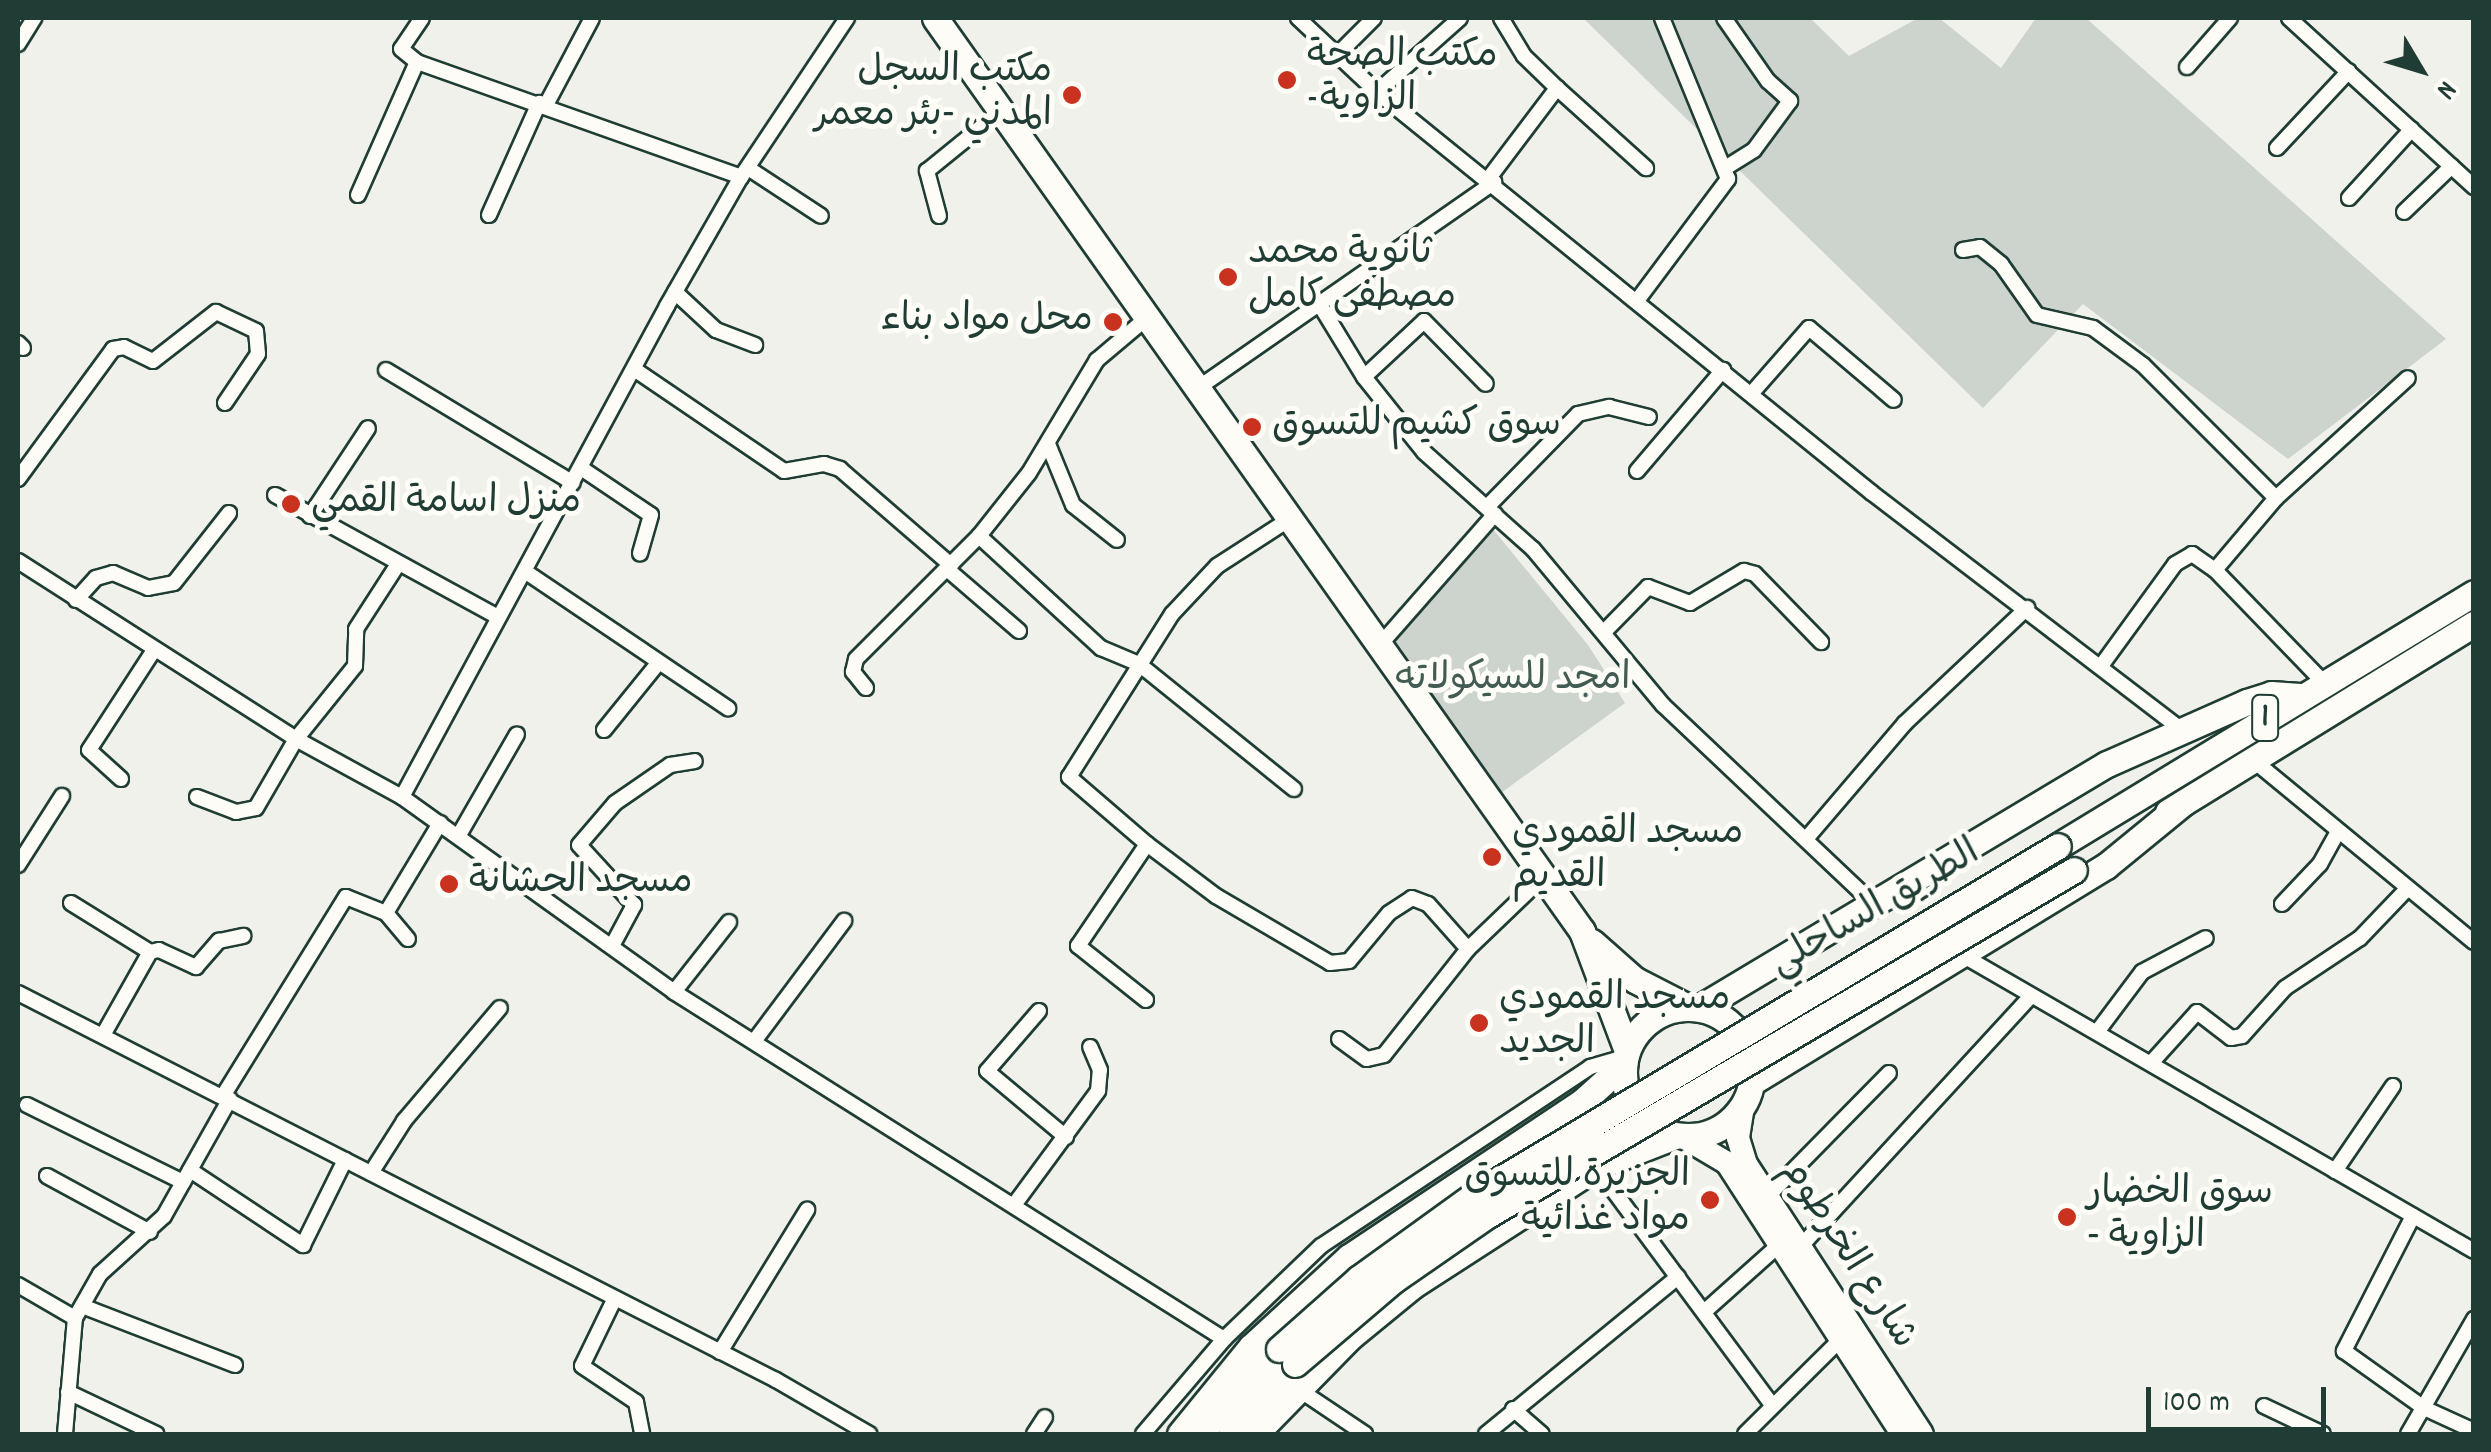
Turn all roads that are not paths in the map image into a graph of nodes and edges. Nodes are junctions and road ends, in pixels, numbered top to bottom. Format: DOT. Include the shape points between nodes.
graph roads {
  1 [pos="34,18"];
  2 [pos="422,18"];
  3 [pos="592,18"];
  4 [pos="846,18"];
  5 [pos="935,18"];
  6 [pos="1298,18"];
  7 [pos="1374,18"];
  8 [pos="1460,18"];
  9 [pos="1501,18"];
  10 [pos="1662,18"];
  11 [pos="1724,18"];
  12 [pos="2230,18"];
  13 [pos="2289,18"];
  14 [pos="18,44"];
  15 [pos="1337,55"];
  16 [pos="417,62"];
  17 [pos="2188,67"];
  18 [pos="2349,71"];
  19 [pos="1557,88"];
  20 [pos="1377,92"];
  21 [pos="542,104"];
  22 [pos="1002,110"];
  23 [pos="2412,129"];
  24 [pos="2277,148"];
  25 [pos="2452,166"];
  26 [pos="1646,168"];
  27 [pos="1725,168"];
  28 [pos="744,173"];
  29 [pos="1492,180"];
  30 [pos="2474,187"];
  31 [pos="358,196"];
  32 [pos="2349,198"];
  33 [pos="2404,212"];
  34 [pos="489,215"];
  35 [pos="821,216"];
  36 [pos="939,216"];
  37 [pos="1964,250"];
  38 [pos="675,292"];
  39 [pos="1640,298"];
  40 [pos="1320,305"];
  41 [pos="1149,316"];
  42 [pos="756,345"];
  43 [pos="634,369"];
  44 [pos="386,370"];
  45 [pos="1724,370"];
  46 [pos="1364,377"];
  47 [pos="2408,378"];
  48 [pos="1486,384"];
  49 [pos="1198,388"];
  50 [pos="1751,394"];
  51 [pos="1894,400"];
  52 [pos="225,403"];
  53 [pos="1649,417"];
  54 [pos="368,428"];
  55 [pos="1048,444"];
  56 [pos="582,468"];
  57 [pos="20,471"];
  58 [pos="1637,471"];
  59 [pos="574,483"];
  60 [pos="276,495"];
  61 [pos="2276,498"];
  62 [pos="1491,510"];
  63 [pos="229,513"];
  64 [pos="310,516"];
  65 [pos="1288,520"];
  66 [pos="979,536"];
  67 [pos="1117,540"];
  68 [pos="640,553"];
  69 [pos="18,561"];
  70 [pos="398,564"];
  71 [pos="949,567"];
  72 [pos="2215,570"];
  73 [pos="526,572"];
  74 [pos="2474,593"];
  75 [pos="76,600"];
  76 [pos="2027,608"];
  77 [pos="498,617"];
  78 [pos="2474,624"];
  79 [pos="1019,631"];
  80 [pos="1604,632"];
  81 [pos="1821,642"];
  82 [pos="1378,647"];
  83 [pos="154,650"];
  84 [pos="659,662"];
  85 [pos="1139,664"];
  86 [pos="2100,666"];
  87 [pos="2323,682"];
  88 [pos="866,688"];
  89 [pos="2300,696"];
  90 [pos="728,708"];
  91 [pos="2180,729"];
  92 [pos="604,730"];
  93 [pos="516,734"];
  94 [pos="296,739"];
  95 [pos="2253,760"];
  96 [pos="695,761"];
  97 [pos="122,779"];
  98 [pos="1294,789"];
  99 [pos="62,796"];
  100 [pos="402,797"];
  101 [pos="197,798"];
  102 [pos="2183,803"];
  103 [pos="440,822"];
  104 [pos="2337,833"];
  105 [pos="459,835"];
  106 [pos="1806,839"];
  107 [pos="1147,844"];
  108 [pos="18,865"];
  109 [pos="1543,877"];
  110 [pos="2407,889"];
  111 [pos="72,902"];
  112 [pos="1871,902"];
  113 [pos="2282,904"];
  114 [pos="386,913"];
  115 [pos="729,922"];
  116 [pos="844,922"];
  117 [pos="1582,932"];
  118 [pos="242,936"];
  119 [pos="2206,938"];
  120 [pos="408,939"];
  121 [pos="2474,942"];
  122 [pos="612,946"];
  123 [pos="1468,949"];
  124 [pos="150,952"];
  125 [pos="1962,955"];
  126 [pos="674,992"];
  127 [pos="18,993"];
  128 [pos="2031,996"];
  129 [pos="1146,1000"];
  130 [pos="500,1008"];
  131 [pos="1694,1008"];
  132 [pos="1039,1011"];
  133 [pos="2097,1032"];
  134 [pos="103,1035"];
  135 [pos="1338,1039"];
  136 [pos="755,1040"];
  137 [pos="1090,1046"];
  138 [pos="1625,1057"];
  139 [pos="2152,1062"];
  140 [pos="1889,1073"];
  141 [pos="2393,1086"];
  142 [pos="1747,1094"];
  143 [pos="226,1097"];
  144 [pos="27,1105"];
  145 [pos="1679,1136"];
  146 [pos="1066,1137"];
  147 [pos="345,1160"];
  148 [pos="1596,1166"];
  149 [pos="2335,1170"];
  150 [pos="372,1173"];
  151 [pos="47,1176"];
  152 [pos="186,1176"];
  153 [pos="1768,1195"];
  154 [pos="1014,1205"];
  155 [pos="807,1210"];
  156 [pos="2412,1216"];
  157 [pos="150,1232"];
  158 [pos="1791,1245"];
  159 [pos="2474,1251"];
  160 [pos="1678,1278"];
  161 [pos="18,1286"];
  162 [pos="614,1300"];
  163 [pos="78,1312"];
  164 [pos="1704,1312"];
  165 [pos="2474,1319"];
  166 [pos="1840,1338"];
  167 [pos="1224,1339"];
  168 [pos="720,1352"];
  169 [pos="234,1365"];
  170 [pos="1294,1374"];
  171 [pos="68,1392"];
  172 [pos="1772,1405"];
  173 [pos="2264,1406"];
  174 [pos="2424,1408"];
  175 [pos="1513,1409"];
  176 [pos="1045,1417"];
  177 [pos="1904,1430"];
  178 [pos="2474,1432"];
  179 [pos="65,1434"];
  180 [pos="156,1434"];
  181 [pos="642,1434"];
  182 [pos="869,1434"];
  183 [pos="1034,1434"];
  184 [pos="1143,1434"];
  185 [pos="1180,1434"];
  186 [pos="1199,1434"];
  187 [pos="1232,1434"];
  188 [pos="1255,1434"];
  189 [pos="1269,1434"];
  190 [pos="1365,1434"];
  191 [pos="1486,1434"];
  192 [pos="1542,1434"];
  193 [pos="1745,1434"];
  194 [pos="2323,1434"];
  195 [pos="2408,1434"];
  1 -- 14 [label="street"];
  2 -- 16 [label="street" via="401,49"];
  3 -- 21 [label="street"];
  4 -- 28 [label="street"];
  5 -- 22 [label="highway"];
  6 -- 15 [label="street"];
  7 -- 15 [label="street"];
  8 -- 20 [label="street"];
  9 -- 19 [label="street" via="1524,56"];
  10 -- 27 [label="street"];
  11 -- 27 [label="street" via="1790,101 1754,150"];
  12 -- 17 [label="street"];
  13 -- 18 [label="street"];
  15 -- 20 [label="street"];
  16 -- 21 [label="street"];
  16 -- 31 [label="street"];
  18 -- 23 [label="street"];
  18 -- 24 [label="street"];
  19 -- 26 [label="street"];
  19 -- 29 [label="street"];
  20 -- 29 [label="street"];
  21 -- 28 [label="street"];
  21 -- 34 [label="street"];
  22 -- 36 [label="street" via="927,171"];
  22 -- 41 [label="highway"];
  23 -- 25 [label="street"];
  23 -- 32 [label="street"];
  25 -- 30 [label="street"];
  25 -- 33 [label="street"];
  27 -- 39 [label="street" via="1726,187"];
  28 -- 35 [label="street"];
  28 -- 38 [label="street"];
  29 -- 39 [label="street"];
  29 -- 40 [label="street"];
  37 -- 61 [label="street" via="1980,247 2001,264 2037,315 2093,328 2143,365"];
  38 -- 42 [label="street" via="716,330"];
  38 -- 43 [label="street"];
  39 -- 45 [label="street"];
  40 -- 46 [label="street"];
  40 -- 49 [label="street"];
  41 -- 49 [label="highway"];
  41 -- 55 [label="street" via="1097,360"];
  43 -- 56 [label="street"];
  43 -- 71 [label="street" via="784,471 824,464 840,469"];
  44 -- 59 [label="street"];
  45 -- 50 [label="street"];
  45 -- 58 [label="street"];
  46 -- 48 [label="street" via="1424,322"];
  46 -- 62 [label="street" via="1424,452"];
  47 -- 61 [label="street"];
  49 -- 65 [label="highway"];
  50 -- 51 [label="street" via="1805,328"];
  50 -- 76 [label="street"];
  52 -- 57 [label="street" via="258,354 256,332 216,312 153,361 124,347 112,349"];
  53 -- 62 [label="street" via="1609,407 1578,414"];
  54 -- 64 [label="street"];
  55 -- 66 [label="street"];
  55 -- 67 [label="street" via="1074,504"];
  56 -- 59 [label="street"];
  56 -- 68 [label="street" via="651,515"];
  59 -- 73 [label="street"];
  60 -- 64 [label="street"];
  61 -- 72 [label="street"];
  62 -- 80 [label="street"];
  62 -- 82 [label="street"];
  63 -- 75 [label="street" via="174,583 148,588 113,573 96,578"];
  64 -- 70 [label="street"];
  65 -- 82 [label="highway"];
  65 -- 85 [label="street" via="1217,566 1172,614"];
  66 -- 71 [label="street"];
  66 -- 85 [label="street" via="1101,648"];
  69 -- 75 [label="street"];
  70 -- 77 [label="street"];
  70 -- 94 [label="street" via="356,628 355,666"];
  71 -- 79 [label="street"];
  71 -- 88 [label="street" via="856,659 853,672"];
  72 -- 86 [label="street" via="2201,557 2182,558"];
  72 -- 87 [label="street"];
  73 -- 77 [label="street"];
  73 -- 84 [label="street"];
  74 -- 87 [label="highway, الطريق الساحلي / 1"];
  75 -- 83 [label="street"];
  76 -- 86 [label="street"];
  76 -- 106 [label="street" via="1905,723"];
  77 -- 100 [label="street"];
  78 -- 95 [label="highway, الطريق الساحلي"];
  80 -- 81 [label="street" via="1648,588 1690,603 1744,571 1755,574"];
  80 -- 106 [label="street" via="1672,715"];
  82 -- 109 [label="highway"];
  83 -- 94 [label="street"];
  83 -- 97 [label="street" via="88,750"];
  84 -- 90 [label="street"];
  84 -- 92 [label="street"];
  85 -- 98 [label="street"];
  85 -- 107 [label="street" via="1069,776"];
  86 -- 91 [label="street"];
  87 -- 89 [label="highway, الطريق الساحلي / 1"];
  89 -- 91 [label="highway" via="2271,694"];
  89 -- 170 [label="highway, الطريق الساحلي / 1, bridge" via="1474,1195 1358,1278"];
  91 -- 112 [label="highway" via="2037,803"];
  93 -- 105 [label="street"];
  94 -- 100 [label="street"];
  94 -- 101 [label="street" via="253,810 236,812"];
  95 -- 102 [label="highway, الطريق الساحلي"];
  95 -- 104 [label="street"];
  96 -- 122 [label="street" via="670,764 616,803 579,845 634,905"];
  99 -- 108 [label="street"];
  100 -- 103 [label="street"];
  102 -- 125 [label="highway" via="2106,866"];
  102 -- 170 [label="highway, الطريق الساحلي, bridge" via="1486,1216 1394,1279"];
  103 -- 105 [label="street"];
  103 -- 114 [label="street"];
  104 -- 110 [label="street"];
  104 -- 113 [label="street" via="2320,864"];
  105 -- 122 [label="street"];
  106 -- 112 [label="street"];
  107 -- 123 [label="street" via="1216,896 1330,963 1349,961 1389,913 1412,898 1428,904"];
  107 -- 129 [label="street" via="1078,946"];
  109 -- 117 [label="highway"];
  109 -- 123 [label="street"];
  110 -- 121 [label="street"];
  110 -- 139 [label="street" via="2360,938 2285,988 2242,1036 2231,1038 2197,1012"];
  111 -- 124 [label="street"];
  112 -- 131 [label="highway"];
  114 -- 120 [label="street"];
  114 -- 143 [label="street" via="357,897 338,906"];
  115 -- 126 [label="street"];
  116 -- 136 [label="street"];
  117 -- 131 [label="highway" via="1636,980"];
  117 -- 138 [label="highway"];
  118 -- 124 [label="street" via="219,940 196,967"];
  119 -- 133 [label="street" via="2142,972"];
  122 -- 126 [label="street"];
  123 -- 135 [label="street" via="1384,1055 1366,1060"];
  124 -- 134 [label="street"];
  125 -- 128 [label="street"];
  125 -- 142 [label="highway"];
  126 -- 136 [label="street"];
  127 -- 134 [label="street"];
  128 -- 133 [label="street"];
  128 -- 158 [label="street"];
  130 -- 150 [label="street" via="404,1121"];
  131 -- 138 [label="highway" via="1657,1015"];
  131 -- 142 [label="highway" via="1740,1034"];
  132 -- 146 [label="street" via="986,1071"];
  133 -- 139 [label="street"];
  134 -- 143 [label="street"];
  136 -- 154 [label="street"];
  137 -- 146 [label="street" via="1100,1070 1098,1090"];
  138 -- 145 [label="highway" via="1635,1110"];
  138 -- 167 [label="street" via="1590,1067 1365,1212"];
  138 -- 185 [label="highway" via="1584,1100 1350,1257 1251,1347"];
  139 -- 149 [label="street"];
  140 -- 153 [label="street"];
  141 -- 149 [label="street"];
  142 -- 145 [label="highway" via="1717,1130"];
  142 -- 153 [label="main road, شارع الخرطوم" via="1738,1144"];
  143 -- 147 [label="street"];
  143 -- 152 [label="street"];
  144 -- 152 [label="street"];
  145 -- 148 [label="highway"];
  145 -- 158 [label="main road, شارع الخرطوم" via="1726,1163"];
  146 -- 154 [label="street"];
  147 -- 150 [label="street"];
  147 -- 152 [label="street" via="303,1245"];
  148 -- 160 [label="street"];
  148 -- 170 [label="highway" via="1412,1286"];
  149 -- 156 [label="street"];
  150 -- 162 [label="street"];
  151 -- 157 [label="street"];
  152 -- 157 [label="street"];
  153 -- 158 [label="main road, شارع الخرطوم"];
  154 -- 167 [label="street"];
  155 -- 168 [label="street"];
  156 -- 159 [label="street"];
  156 -- 174 [label="street" via="2344,1351"];
  157 -- 163 [label="street" via="100,1274"];
  158 -- 164 [label="street"];
  158 -- 166 [label="main road, شارع الخرطوم"];
  158 -- 177 [label="main road, شارع الخرطوم"];
  160 -- 164 [label="street"];
  160 -- 175 [label="street"];
  161 -- 163 [label="street"];
  162 -- 168 [label="street"];
  162 -- 181 [label="street" via="582,1366 636,1402"];
  163 -- 169 [label="street"];
  163 -- 171 [label="street"];
  164 -- 172 [label="street"];
  165 -- 174 [label="street"];
  166 -- 172 [label="street"];
  166 -- 177 [label="main road, شارع الخرطوم"];
  167 -- 184 [label="street"];
  168 -- 182 [label="street"];
  170 -- 186 [label="highway, الطريق الساحلي"];
  170 -- 187 [label="highway, الطريق الساحلي"];
  170 -- 188 [label="highway"];
  170 -- 189 [label="street"];
  170 -- 190 [label="street"];
  171 -- 179 [label="street"];
  171 -- 180 [label="street"];
  172 -- 193 [label="street"];
  173 -- 194 [label="street"];
  174 -- 178 [label="street"];
  174 -- 195 [label="street"];
  175 -- 191 [label="street"];
  175 -- 192 [label="street"];
  176 -- 183 [label="street"];
}
